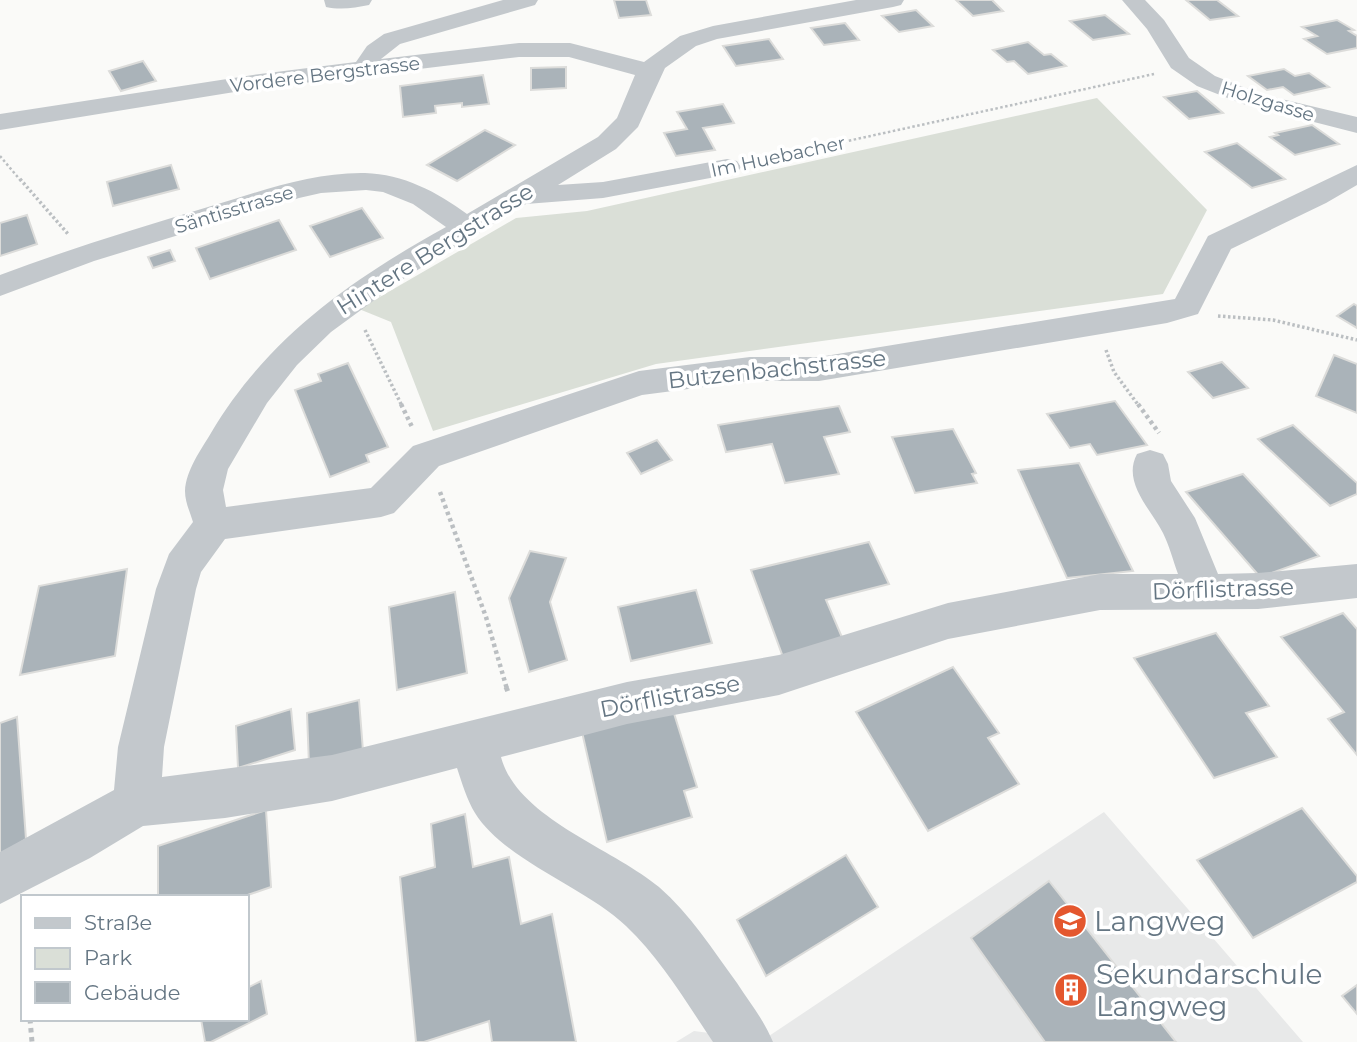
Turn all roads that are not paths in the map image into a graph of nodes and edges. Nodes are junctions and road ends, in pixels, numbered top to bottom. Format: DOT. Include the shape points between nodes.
graph roads {
  1 [pos="361,0"];
  2 [pos="527,0"];
  3 [pos="533,0"];
  4 [pos="893,0"];
  5 [pos="1133,0"];
  6 [pos="334,2"];
  7 [pos="412,32"];
  8 [pos="366,69"];
  9 [pos="649,71"];
  10 [pos="107,90"];
  11 [pos="64,111"];
  12 [pos="0,122"];
  13 [pos="1357,125"];
  14 [pos="727,167"];
  15 [pos="1357,173"];
  16 [pos="520,196"];
  17 [pos="465,227"];
  18 [pos="0,286"];
  19 [pos="1158,453"];
  20 [pos="213,525"];
  21 [pos="1357,581"];
  22 [pos="1205,592"];
  23 [pos="497,737"];
  24 [pos="136,803"];
  25 [pos="0,879"];
  26 [pos="746,1042"];
  1 -- 6 [label="street"];
  2 -- 7 [label="street"];
  3 -- 7 [label="street" via="535,15 521,25 430,38"];
  4 -- 9 [label="street, Hintere Bergstrasse" via="713,33 688,41"];
  5 -- 13 [label="street, Holzgasse" via="1180,63 1206,81 1252,99"];
  7 -- 8 [label="street" via="377,48"];
  8 -- 9 [label="street, Vordere Bergstrasse" via="544,49 594,55"];
  8 -- 11 [label="street, Vordere Bergstrasse"];
  9 -- 16 [label="street, Hintere Bergstrasse" via="629,121 607,143"];
  10 -- 11 [label="street" via="74,102"];
  11 -- 12 [label="street, Vordere Bergstrasse"];
  14 -- 16 [label="street, Im Huebacher" via="603,190"];
  15 -- 20 [label="street, Butzenbachstrasse" via="1219,243 1187,306 819,369 750,369 639,383 426,456 381,502"];
  16 -- 17 [label="street, Hintere Bergstrasse"];
  17 -- 18 [label="street, Säntisstrasse" via="414,192 382,182 327,183 83,254"];
  17 -- 20 [label="street, Hintere Bergstrasse" via="370,283 326,316 283,361 242,411 203,488"];
  19 -- 22 [label="street" via="1153,484 1181,529"];
  20 -- 24 [label="street" via="183,566 176,589 141,747"];
  21 -- 22 [label="street, Dörflistrasse"];
  22 -- 23 [label="street, Dörflistrasse" via="1100,593 948,621 779,675 627,703"];
  23 -- 24 [label="street, Dörflistrasse" via="332,778"];
  23 -- 26 [label="street" via="478,759 494,801 643,907 678,946"];
  24 -- 25 [label="street, Dörflistrasse"];
}
